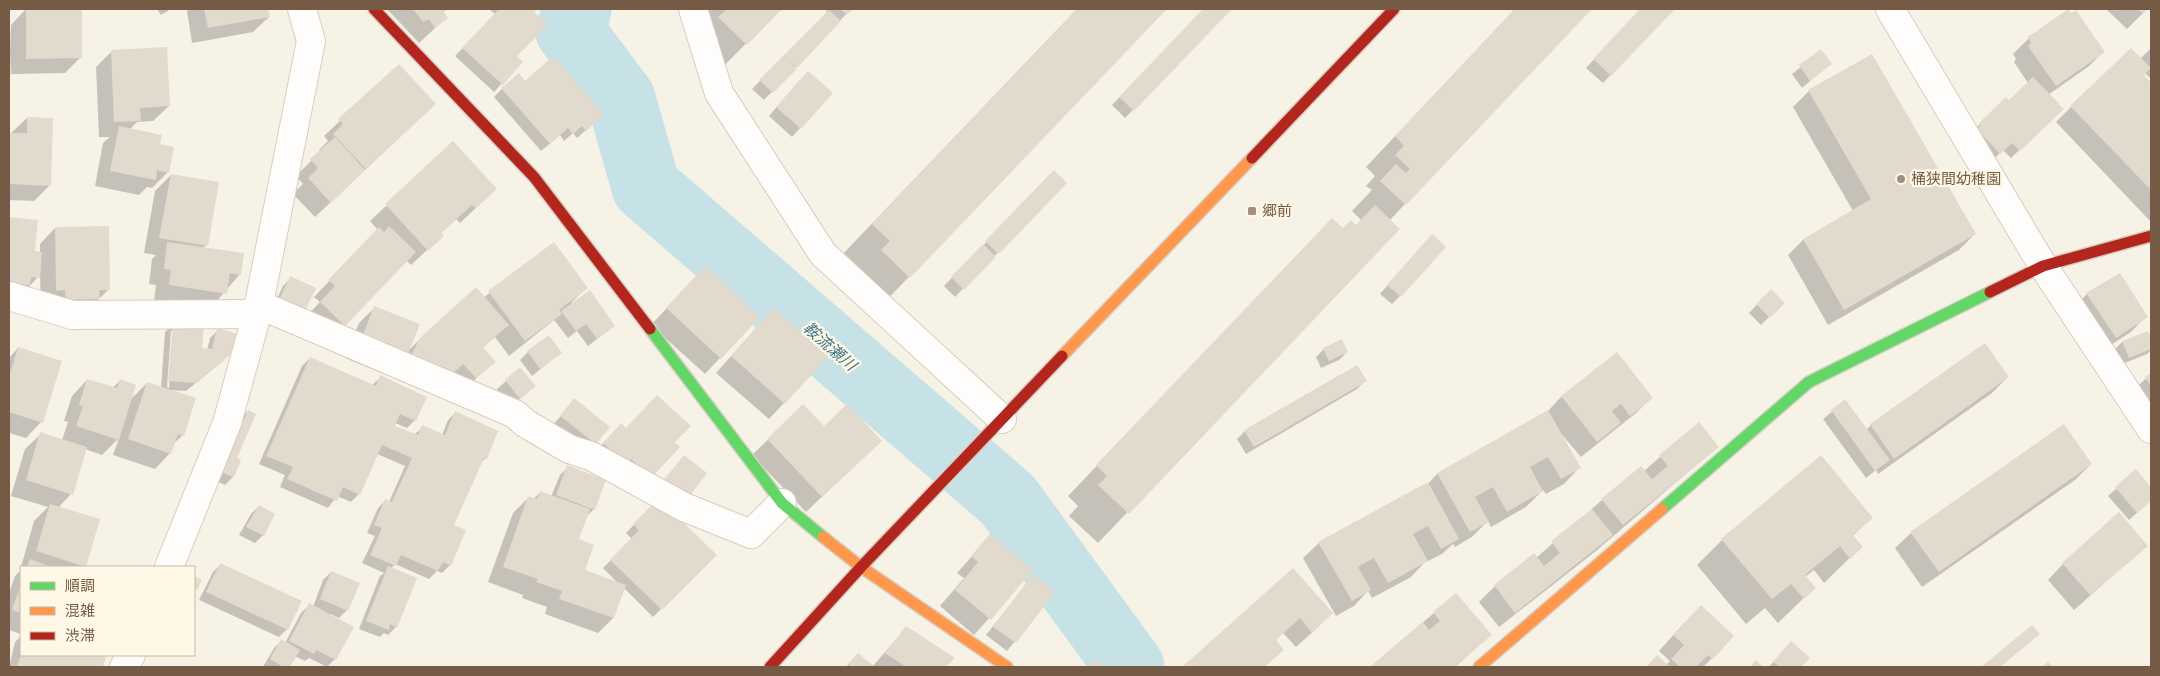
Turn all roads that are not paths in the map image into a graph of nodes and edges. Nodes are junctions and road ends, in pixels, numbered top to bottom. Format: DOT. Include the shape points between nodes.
graph roads {
  1 [pos="302,9"];
  2 [pos="374,9"];
  3 [pos="693,9"];
  4 [pos="1394,9"];
  5 [pos="1890,9"];
  6 [pos="2151,236"];
  7 [pos="2043,266"];
  8 [pos="9,296"];
  9 [pos="258,310"];
  10 [pos="1002,419"];
  11 [pos="2151,429"];
  12 [pos="782,504"];
  13 [pos="169,566"];
  14 [pos="861,567"];
  15 [pos="130,656"];
  16 [pos="124,667"];
  17 [pos="770,667"];
  18 [pos="1006,667"];
  19 [pos="1479,667"];
  1 -- 9 [label="street" via="311,41"];
  2 -- 12 [label="street" via="534,177"];
  3 -- 10 [label="street" via="719,93 823,254"];
  4 -- 10 [label="street"];
  5 -- 7 [label="street"];
  6 -- 7 [label="street"];
  7 -- 11 [label="street"];
  7 -- 19 [label="street" via="1809,382"];
  8 -- 9 [label="street" via="72,315"];
  9 -- 12 [label="street" via="515,414 569,449 591,456 684,507 750,534"];
  9 -- 13 [label="street" via="227,423"];
  10 -- 14 [label="street"];
  12 -- 14 [label="street"];
  14 -- 17 [label="street"];
  14 -- 18 [label="street"];
  15 -- 16 [label="street"];
}
